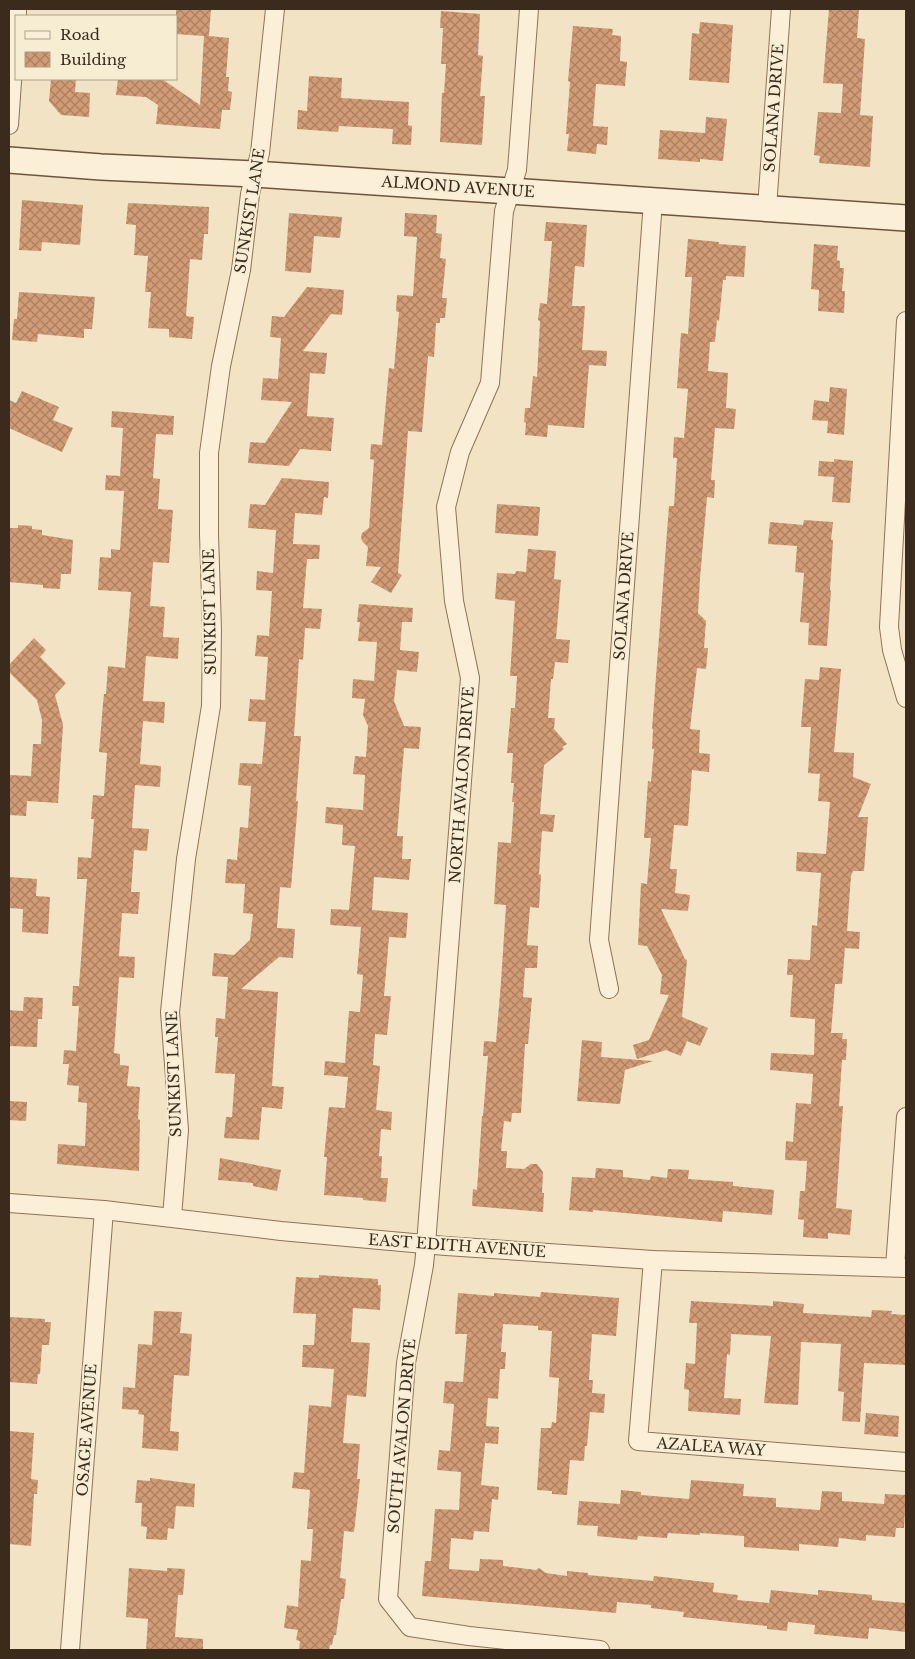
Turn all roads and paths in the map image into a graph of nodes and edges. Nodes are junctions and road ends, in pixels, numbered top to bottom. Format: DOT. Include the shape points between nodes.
graph roads {
  1 [pos="275,9"];
  2 [pos="529,9"];
  3 [pos="781,9"];
  4 [pos="15,38"];
  5 [pos="9,124"];
  6 [pos="9,160"];
  7 [pos="254,174"];
  8 [pos="510,191"];
  9 [pos="652,202"];
  10 [pos="767,208"];
  11 [pos="906,218"];
  12 [pos="906,321"];
  13 [pos="906,698"];
  14 [pos="609,989"];
  15 [pos="906,1117"];
  16 [pos="9,1203"];
  17 [pos="104,1210"];
  18 [pos="172,1217"];
  19 [pos="426,1244"];
  20 [pos="653,1260"];
  21 [pos="901,1267"];
  22 [pos="906,1462"];
  23 [pos="70,1650"];
  24 [pos="600,1650"];
  1 -- 7 [label="street, SUNKIST LANE" via="260,153"];
  2 -- 8 [label="street, NORTH AVALON DRIVE" via="517,170"];
  3 -- 10 [label="street, SOLANA DRIVE"];
  4 -- 5 [label="street"];
  6 -- 7 [label="street, ALMOND AVENUE"];
  7 -- 8 [label="street, ALMOND AVENUE"];
  7 -- 18 [label="street, SUNKIST LANE" via="241,270 221,366 210,454 211,706 186,859 170,1012 178,1130"];
  8 -- 9 [label="street, ALMOND AVENUE"];
  8 -- 19 [label="street, NORTH AVALON DRIVE" via="504,211 490,383 460,452 446,507 454,601 470,678"];
  9 -- 10 [label="street, ALMOND AVENUE"];
  9 -- 14 [label="street, SOLANA DRIVE" via="599,940"];
  10 -- 11 [label="street, ALMOND AVENUE"];
  12 -- 13 [label="street" via="889,626 892,650"];
  15 -- 21 [label="street"];
  16 -- 17 [label="street, EAST EDITH AVENUE"];
  17 -- 18 [label="street, EAST EDITH AVENUE"];
  17 -- 23 [label="street, OSAGE AVENUE"];
  18 -- 19 [label="street, EAST EDITH AVENUE" via="280,1231"];
  19 -- 20 [label="street, EAST EDITH AVENUE"];
  19 -- 24 [label="street, SOUTH AVALON DRIVE" via="406,1363 388,1599 410,1627"];
  20 -- 21 [label="street, EAST EDITH AVENUE"];
  20 -- 22 [label="street, AZALEA WAY" via="638,1441"];
}
